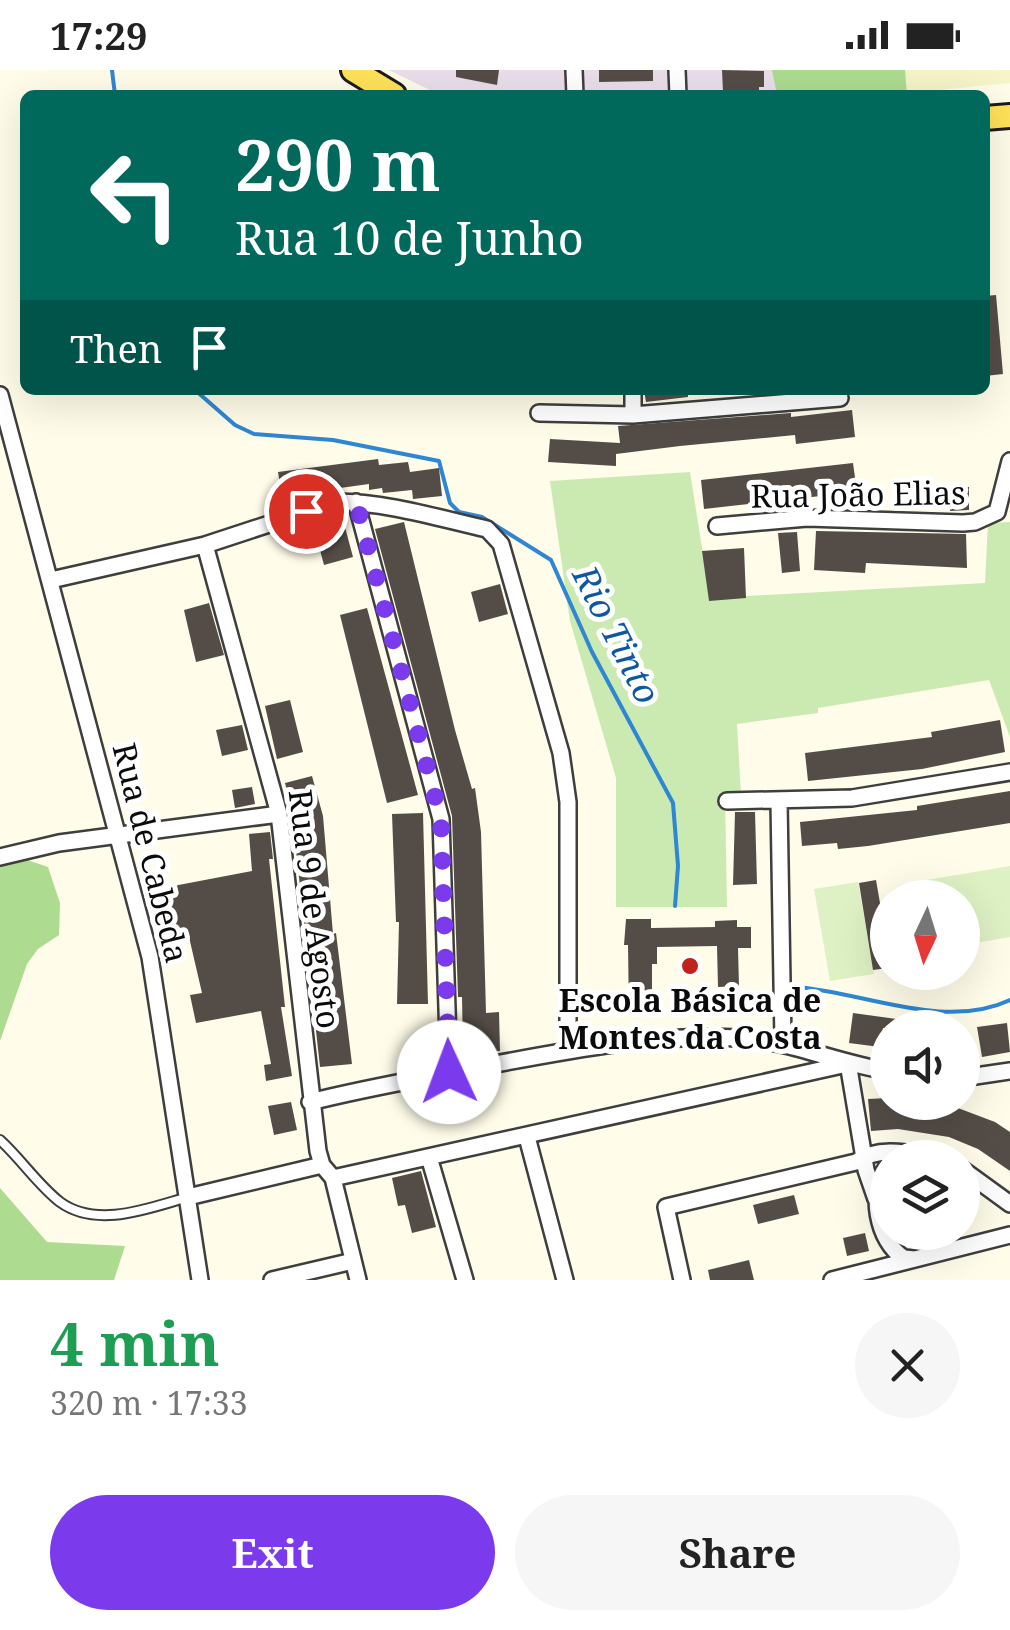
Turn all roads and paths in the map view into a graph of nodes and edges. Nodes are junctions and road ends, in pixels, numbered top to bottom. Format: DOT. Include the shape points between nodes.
graph roads {
  1 [pos="363,74"];
  2 [pos="387,90"];
  3 [pos="0,395"];
  4 [pos="632,395"];
  5 [pos="840,398"];
  6 [pos="539,413"];
  7 [pos="633,415"];
  8 [pos="1010,462"];
  9 [pos="356,502"];
  10 [pos="1004,513"];
  11 [pos="717,526"];
  12 [pos="205,545"];
  13 [pos="51,580"];
  14 [pos="1010,772"];
  15 [pos="727,801"];
  16 [pos="779,802"];
  17 [pos="279,814"];
  18 [pos="118,834"];
  19 [pos="0,857"];
  20 [pos="783,1042"];
  21 [pos="568,1051"];
  22 [pos="848,1063"];
  23 [pos="870,1067"];
  24 [pos="1010,1071"];
  25 [pos="449,1072"];
  26 [pos="980,1075"];
  27 [pos="310,1102"];
  28 [pos="526,1137"];
  29 [pos="0,1140"];
  30 [pos="870,1154"];
  31 [pos="865,1155"];
  32 [pos="429,1157"];
  33 [pos="322,1165"];
  34 [pos="333,1178"];
  35 [pos="980,1182"];
  36 [pos="870,1183"];
  37 [pos="188,1197"];
  38 [pos="1010,1204"];
  39 [pos="1010,1235"];
  40 [pos="885,1250"];
  41 [pos="895,1250"];
  42 [pos="920,1259"];
  43 [pos="354,1261"];
  44 [pos="876,1270"];
  45 [pos="200,1280"];
  46 [pos="272,1280"];
  47 [pos="358,1280"];
  48 [pos="465,1280"];
  49 [pos="565,1280"];
  50 [pos="682,1280"];
  51 [pos="832,1280"];
  1 -- 2 [label="main road"];
  3 -- 13 [label="street, Rua de Cabeda"];
  4 -- 7 [label="street"];
  5 -- 7 [label="street"];
  6 -- 7 [label="street"];
  8 -- 10 [label="street"];
  9 -- 12 [label="street" via="336,502"];
  9 -- 21 [label="street" via="487,529 501,544 561,753 568,802"];
  9 -- 25 [label="street" via="441,819"];
  10 -- 11 [label="street, Rua João Elias" via="962,523 807,518"];
  12 -- 13 [label="street"];
  12 -- 17 [label="street, Rua 9 de Agosto"];
  13 -- 18 [label="street, Rua de Cabeda"];
  14 -- 16 [label="street" via="852,798"];
  15 -- 16 [label="street"];
  16 -- 20 [label="street"];
  17 -- 18 [label="street"];
  17 -- 27 [label="street, Rua 9 de Agosto"];
  18 -- 19 [label="street"];
  18 -- 37 [label="street, Rua de Cabeda" via="150,956"];
  20 -- 21 [label="street" via="691,1039"];
  20 -- 22 [label="street"];
  21 -- 25 [label="street"];
  22 -- 23 [label="street"];
  22 -- 28 [label="street"];
  22 -- 31 [label="street"];
  24 -- 26 [label="street"];
  25 -- 27 [label="street"];
  27 -- 33 [label="street, Rua 9 de Agosto"];
  28 -- 32 [label="street"];
  28 -- 49 [label="street"];
  29 -- 37 [label="lane" via="61,1202 82,1214 108,1216"];
  30 -- 31 [label="street"];
  31 -- 36 [label="street"];
  31 -- 50 [label="street" via="666,1208"];
  32 -- 34 [label="street"];
  32 -- 48 [label="street"];
  33 -- 34 [label="street, Rua 9 de Agosto"];
  33 -- 37 [label="street"];
  34 -- 43 [label="street, Rua 9 de Agosto"];
  35 -- 38 [label="street"];
  37 -- 45 [label="street, Rua de Cabeda"];
  39 -- 42 [label="street"];
  40 -- 44 [label="street"];
  41 -- 42 [label="street"];
  42 -- 44 [label="street"];
  43 -- 46 [label="street"];
  43 -- 47 [label="street, Rua 9 de Agosto"];
  44 -- 51 [label="street"];
}
